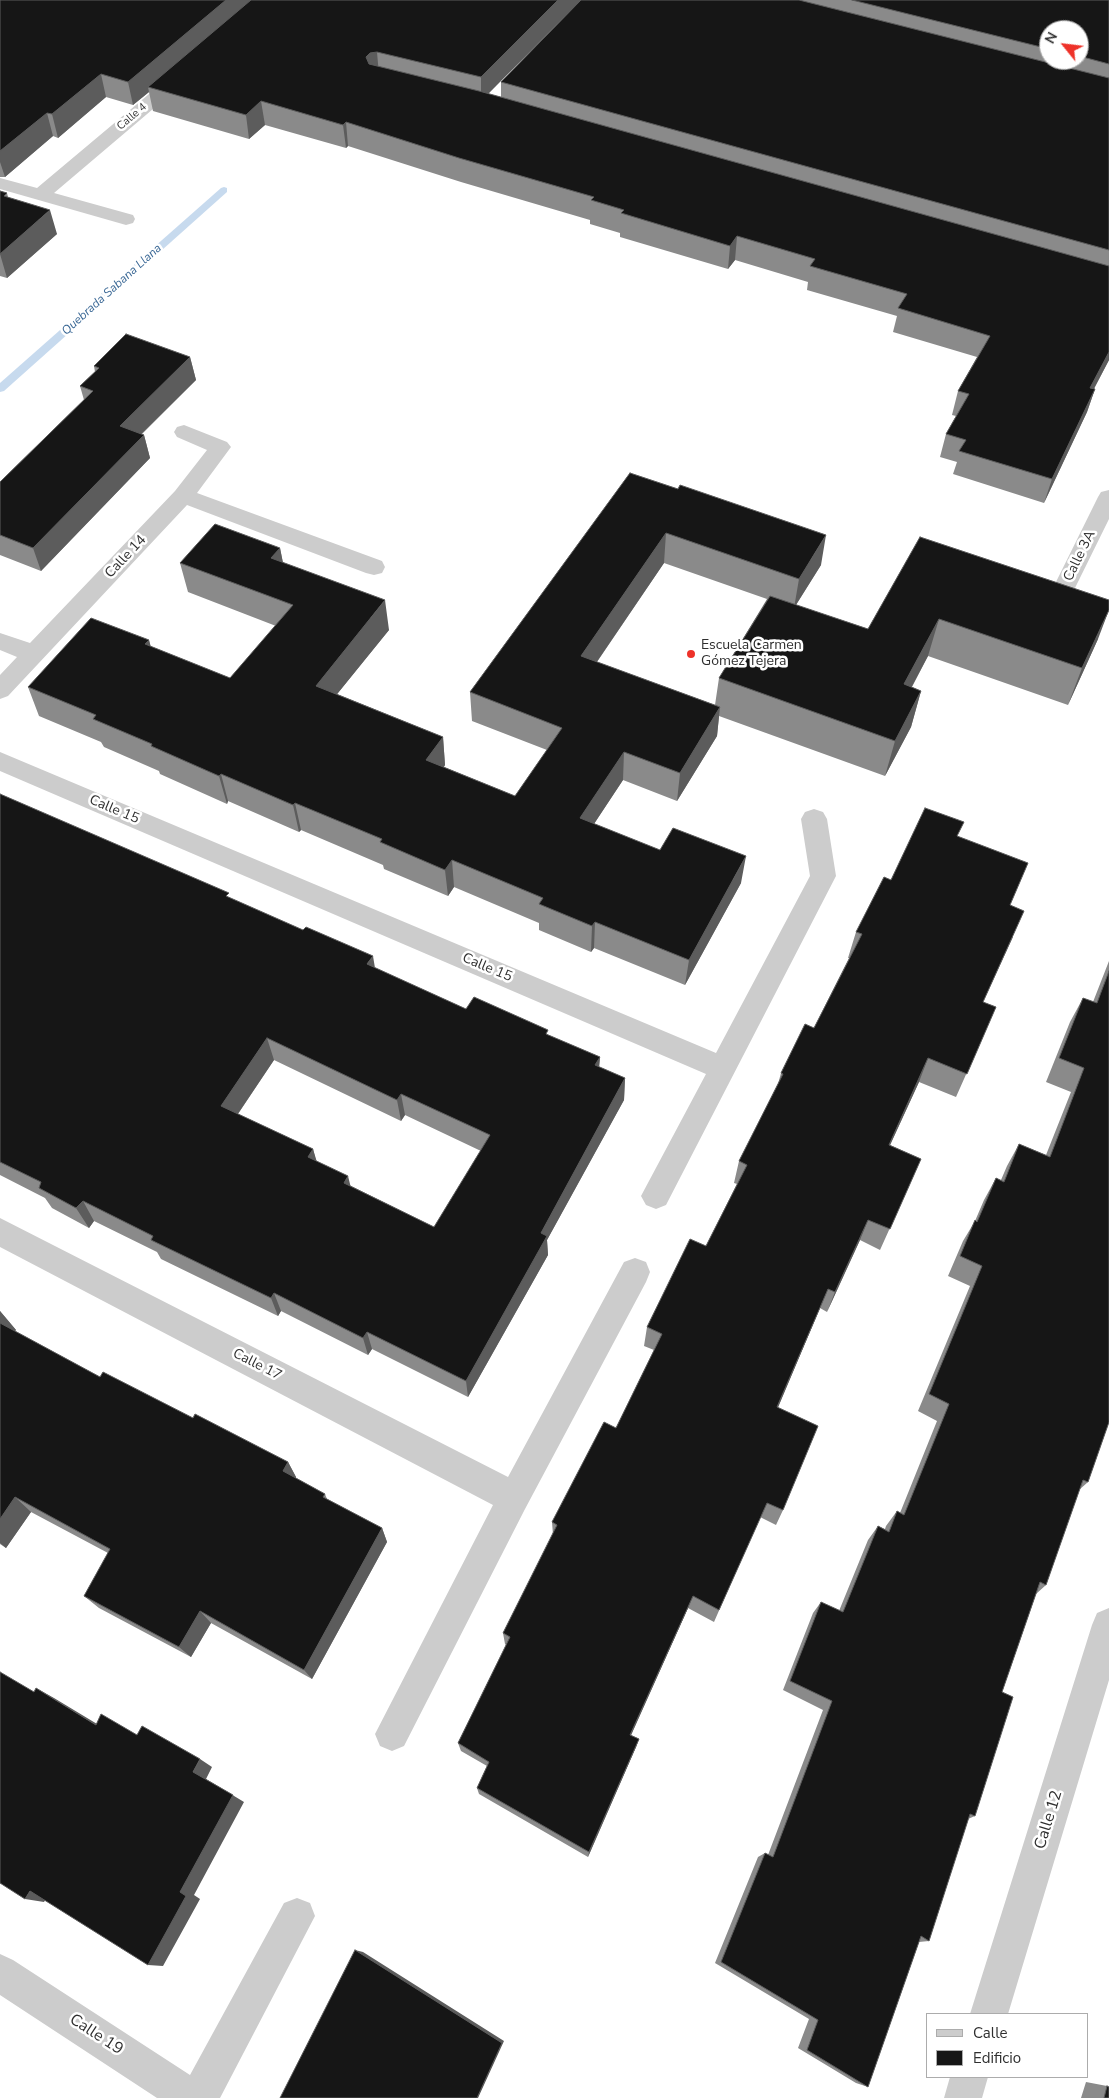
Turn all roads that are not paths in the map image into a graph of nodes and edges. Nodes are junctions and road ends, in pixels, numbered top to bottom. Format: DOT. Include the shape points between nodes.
graph roads {
  1 [pos="196,63"];
  2 [pos="0,183"];
  3 [pos="40,195"];
  4 [pos="126,219"];
  5 [pos="184,432"];
  6 [pos="183,496"];
  7 [pos="1109,497"];
  8 [pos="374,567"];
  9 [pos="1064,588"];
  10 [pos="0,641"];
  11 [pos="34,654"];
  12 [pos="0,690"];
  13 [pos="0,761"];
  14 [pos="814,819"];
  15 [pos="722,1068"];
  16 [pos="656,1196"];
  17 [pos="0,1232"];
  18 [pos="635,1272"];
  19 [pos="514,1498"];
  20 [pos="1109,1625"];
  21 [pos="392,1734"];
  22 [pos="297,1916"];
  23 [pos="0,1972"];
  24 [pos="988,2013"];
  25 [pos="969,2078"];
  26 [pos="191,2098"];
  27 [pos="199,2098"];
  28 [pos="963,2098"];
  1 -- 3 [label="street, Calle 4"];
  2 -- 3 [label="street"];
  3 -- 4 [label="street"];
  5 -- 6 [label="street, Calle 14" via="220,447"];
  6 -- 8 [label="street"];
  6 -- 11 [label="street, Calle 14"];
  7 -- 9 [label="street, Calle 3A"];
  10 -- 11 [label="street"];
  11 -- 12 [label="street, Calle 14"];
  13 -- 15 [label="street, Calle 15"];
  14 -- 15 [label="street" via="823,876"];
  15 -- 16 [label="street"];
  17 -- 19 [label="street, Calle 17"];
  18 -- 19 [label="street"];
  19 -- 21 [label="street"];
  20 -- 24 [label="street, Calle 12"];
  22 -- 27 [label="street"];
  23 -- 26 [label="street, Calle 19"];
  25 -- 28 [label="street"];
}
